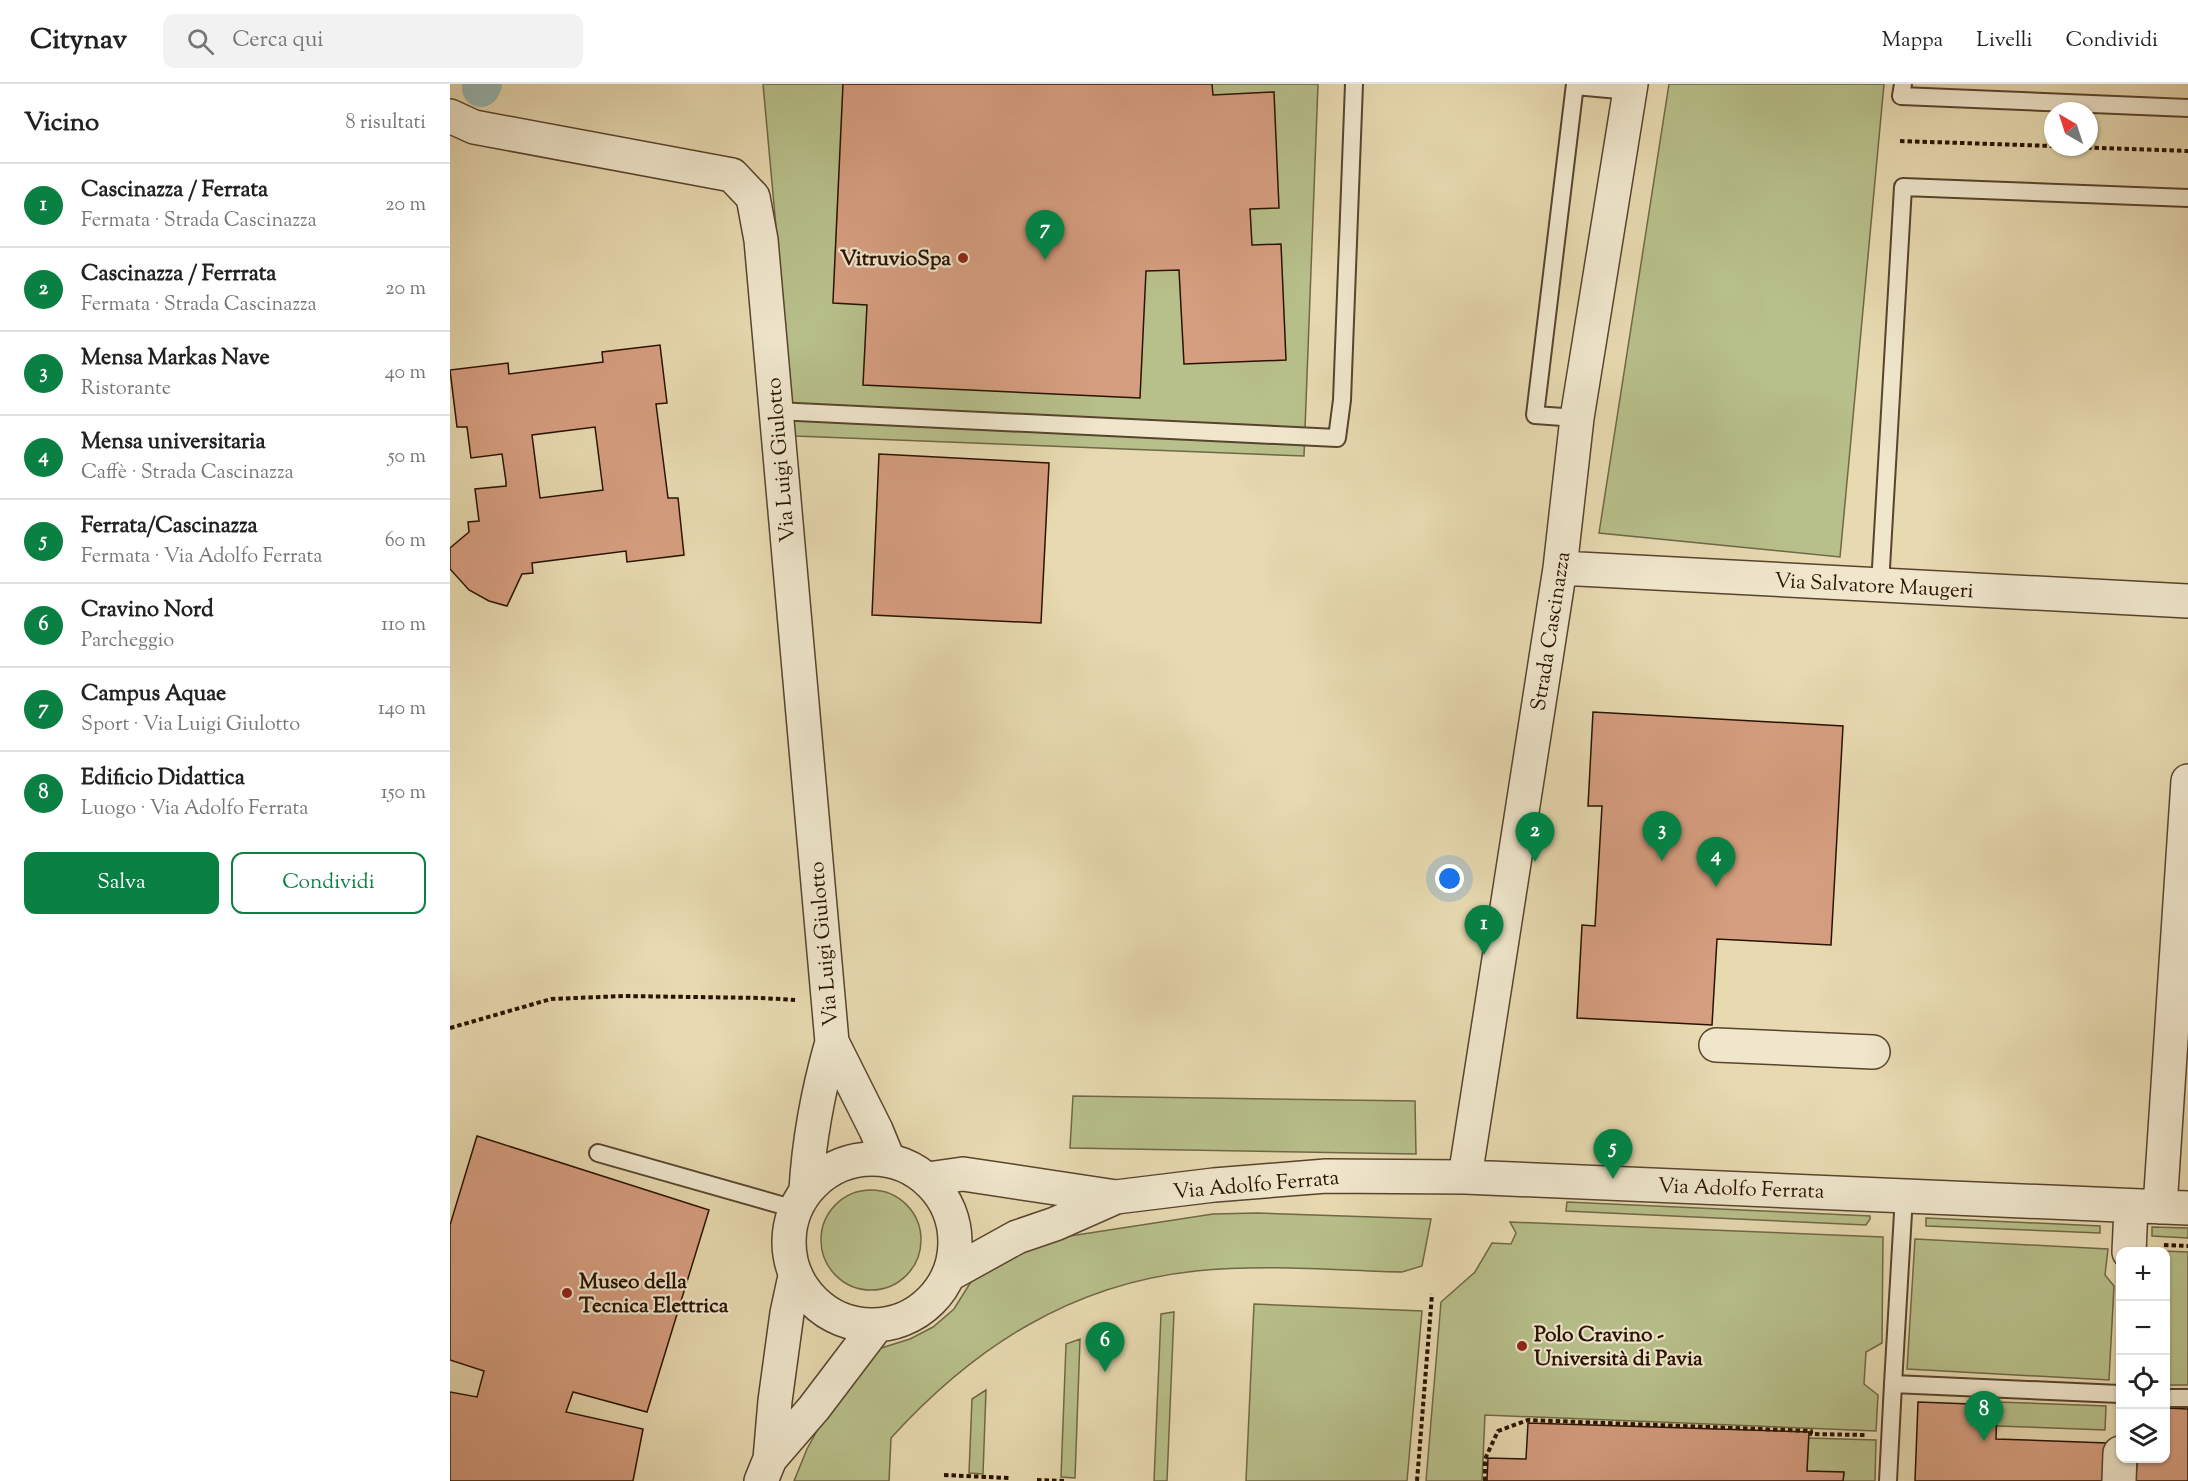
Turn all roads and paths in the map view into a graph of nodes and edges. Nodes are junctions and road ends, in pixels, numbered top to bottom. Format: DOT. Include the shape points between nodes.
graph roads {
  1 [pos="1354,84"];
  2 [pos="1903,84"];
  3 [pos="1575,85"];
  4 [pos="1630,88"];
  5 [pos="2188,108"];
  6 [pos="450,116"];
  7 [pos="1900,141"];
  8 [pos="2044,146"];
  9 [pos="2098,148"];
  10 [pos="2188,151"];
  11 [pos="2188,198"];
  12 [pos="776,411"];
  13 [pos="1577,418"];
  14 [pos="1560,568"];
  15 [pos="1880,585"];
  16 [pos="2188,601"];
  17 [pos="2188,781"];
  18 [pos="828,1002"];
  19 [pos="450,1028"];
  20 [pos="832,1042"];
  21 [pos="1716,1045"];
  22 [pos="1873,1052"];
  23 [pos="598,1153"];
  24 [pos="888,1159"];
  25 [pos="1465,1177"];
  26 [pos="928,1179"];
  27 [pos="1904,1196"];
  28 [pos="1116,1197"];
  29 [pos="800,1200"];
  30 [pos="2160,1208"];
  31 [pos="2132,1247"];
  32 [pos="950,1274"];
  33 [pos="795,1276"];
  34 [pos="1432,1294"];
  35 [pos="878,1325"];
  36 [pos="1893,1384"];
  37 [pos="2116,1394"];
  38 [pos="2170,1398"];
  39 [pos="2188,1398"];
  40 [pos="1890,1436"];
  41 [pos="2120,1463"];
  42 [pos="766,1470"];
  43 [pos="944,1475"];
  44 [pos="1009,1478"];
  45 [pos="1037,1480"];
  46 [pos="1066,1481"];
  47 [pos="1417,1481"];
  48 [pos="1485,1481"];
  49 [pos="1888,1481"];
  50 [pos="2119,1481"];
  1 -- 12 [label="lane" via="1338,438"];
  2 -- 5 [label="lane" via="1901,96"];
  3 -- 4 [label="lane"];
  3 -- 13 [label="lane" via="1535,415"];
  4 -- 13 [label="street, Strada Cascinazza"];
  6 -- 12 [label="street, Via Luigi Giulotto" via="474,127 732,175 753,197 761,240"];
  7 -- 8 [label="path"];
  9 -- 10 [label="path"];
  11 -- 15 [label="lane" via="1903,187"];
  12 -- 18 [label="street, Via Luigi Giulotto"];
  13 -- 14 [label="street, Strada Cascinazza"];
  14 -- 15 [label="street, Via Salvatore Maugeri"];
  14 -- 25 [label="street, Strada Cascinazza"];
  15 -- 16 [label="street, Via Salvatore Maugeri"];
  17 -- 30 [label="street"];
  18 -- 19 [label="path" via="624,996 551,999"];
  18 -- 20 [label="street, Via Luigi Giulotto"];
  20 -- 24 [label="street, Via Luigi Giulotto"];
  20 -- 29 [label="street, Via Luigi Giulotto" via="820,1082"];
  21 -- 22 [label="street"];
  23 -- 29 [label="lane"];
  24 -- 26 [label="street, Via Adolfo Ferrata"];
  24 -- 29 [label="street, Via Adolfo Ferrata" via="865,1158 843,1163 823,1174"];
  25 -- 27 [label="street, Via Adolfo Ferrata"];
  25 -- 28 [label="street, Via Adolfo Ferrata" via="1326,1176"];
  26 -- 28 [label="street, Via Adolfo Ferrata" via="963,1174"];
  26 -- 32 [label="street, Via Adolfo Ferrata" via="945,1199 954,1223 956,1248"];
  27 -- 30 [label="street, Via Adolfo Ferrata"];
  27 -- 36 [label="lane"];
  28 -- 32 [label="street, Via Adolfo Ferrata" via="1017,1237"];
  29 -- 33 [label="street, Via Adolfo Ferrata" via="789,1231 789,1254"];
  30 -- 31 [label="street"];
  32 -- 35 [label="street, Via Adolfo Ferrata" via="938,1294 921,1310"];
  33 -- 35 [label="street, Via Adolfo Ferrata" via="809,1297 829,1313 852,1323"];
  33 -- 42 [label="street, Via Adolfo Ferrata"];
  34 -- 47 [label="path"];
  35 -- 42 [label="street, Via Adolfo Ferrata"];
  36 -- 37 [label="lane"];
  36 -- 40 [label="lane"];
  38 -- 39 [label="lane"];
  40 -- 48 [label="path" via="1528,1420 1498,1431 1485,1459"];
  40 -- 49 [label="lane"];
  41 -- 50 [label="street"];
  43 -- 44 [label="path"];
  45 -- 46 [label="path"];
}
